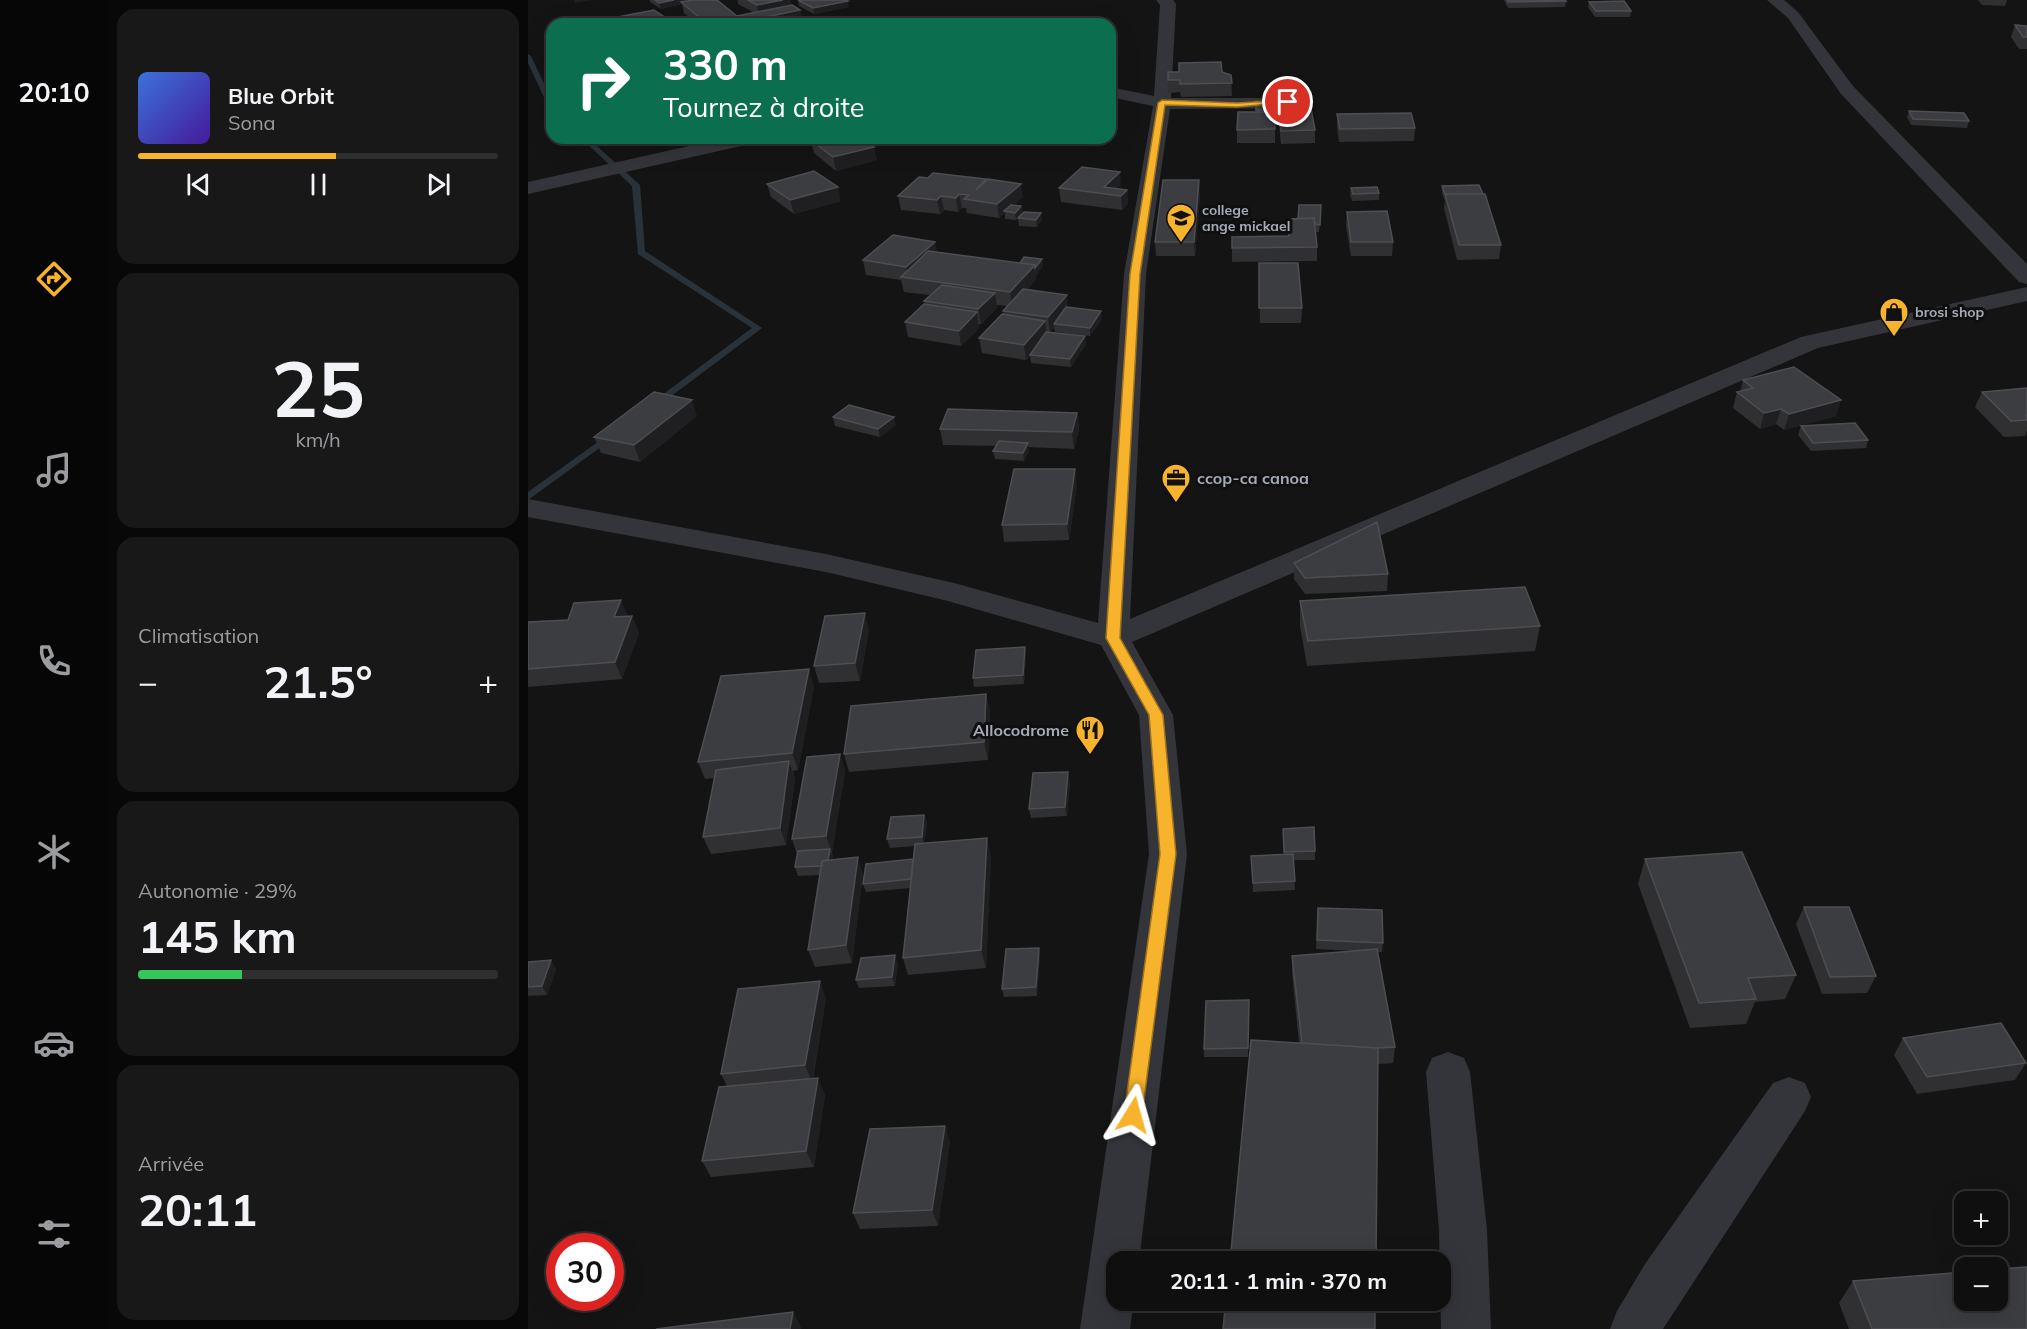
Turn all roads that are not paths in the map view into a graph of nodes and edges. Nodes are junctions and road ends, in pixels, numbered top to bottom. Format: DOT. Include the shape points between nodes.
graph roads {
  1 [pos="1164,0"];
  2 [pos="1775,0"];
  3 [pos="1116,93"];
  4 [pos="1162,103"];
  5 [pos="1308,103"];
  6 [pos="724,144"];
  7 [pos="528,189"];
  8 [pos="2026,291"];
  9 [pos="528,508"];
  10 [pos="1113,638"];
  11 [pos="1448,1072"];
  12 [pos="1789,1097"];
  13 [pos="1105,1329"];
  14 [pos="1466,1329"];
  15 [pos="1635,1329"];
  1 -- 4 [label="street" via="1168,4"];
  2 -- 8 [label="street" via="1793,15 1847,90"];
  3 -- 4 [label="street"];
  4 -- 5 [label="street"];
  4 -- 10 [label="street" via="1135,274"];
  6 -- 7 [label="street"];
  8 -- 10 [label="street" via="1810,342"];
  9 -- 10 [label="street" via="826,563 954,593"];
  10 -- 13 [label="street" via="1156,715 1168,854"];
  11 -- 14 [label="street" via="1463,1230"];
  12 -- 15 [label="street"];
}
